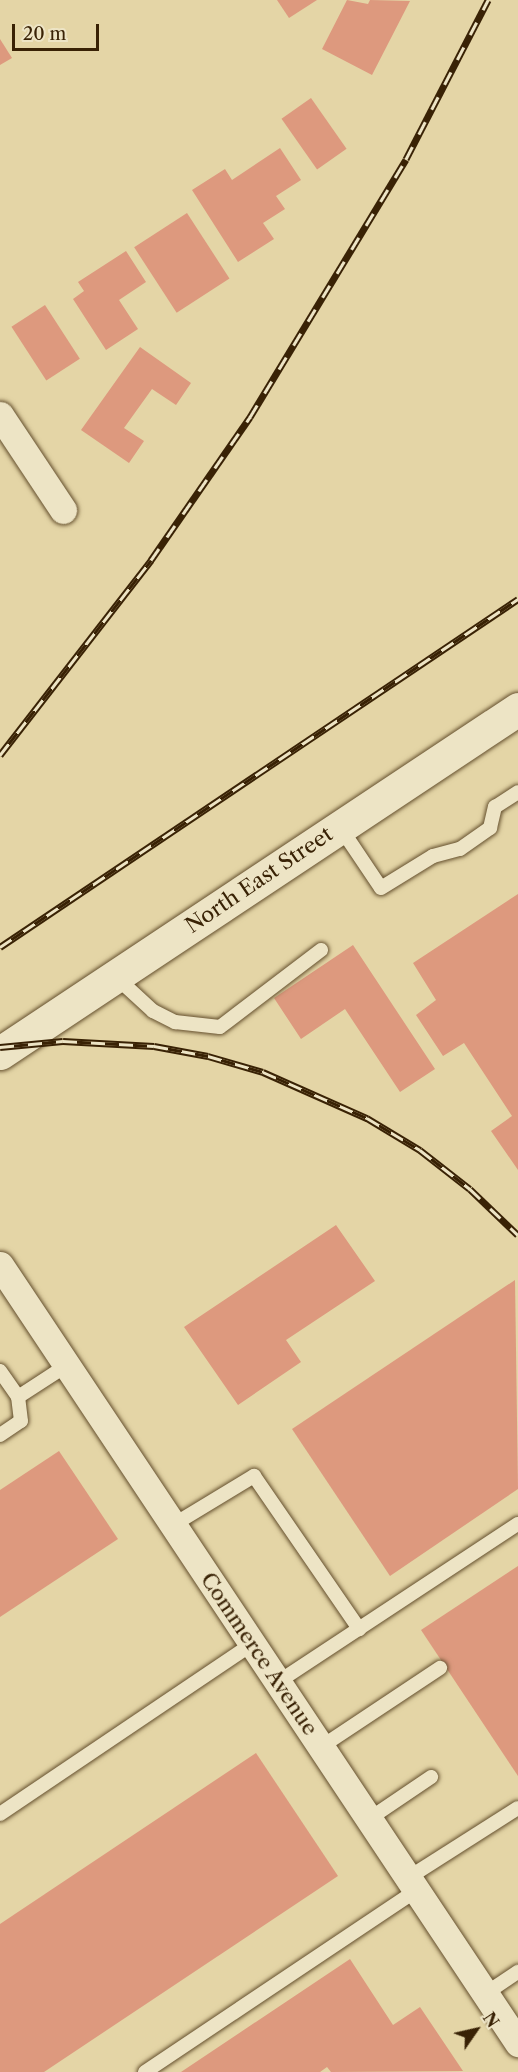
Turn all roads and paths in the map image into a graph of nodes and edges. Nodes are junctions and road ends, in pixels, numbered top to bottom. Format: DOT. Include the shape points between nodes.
graph roads {
  1 [pos="0,415"];
  2 [pos="63,510"];
  3 [pos="518,709"];
  4 [pos="518,792"];
  5 [pos="340,826"];
  6 [pos="321,950"];
  7 [pos="115,976"];
  8 [pos="0,1053"];
  9 [pos="0,1265"];
  10 [pos="67,1365"];
  11 [pos="0,1371"];
  12 [pos="18,1397"];
  13 [pos="0,1435"];
  14 [pos="518,1524"];
  15 [pos="173,1525"];
  16 [pos="359,1629"];
  17 [pos="252,1644"];
  18 [pos="440,1668"];
  19 [pos="278,1682"];
  20 [pos="321,1747"];
  21 [pos="431,1777"];
  22 [pos="518,1808"];
  23 [pos="0,1814"];
  24 [pos="369,1819"];
  25 [pos="412,1884"];
  26 [pos="518,1972"];
  27 [pos="485,1994"];
  28 [pos="518,2043"];
  29 [pos="145,2072"];
  1 -- 2 [label="street"];
  3 -- 5 [label="main road, North East Street"];
  4 -- 5 [label="lane" via="495,807 490,828 459,849 433,856 381,888"];
  5 -- 7 [label="main road, North East Street"];
  6 -- 7 [label="lane" via="220,1027 175,1022 153,1011"];
  7 -- 8 [label="main road, North East Street"];
  9 -- 10 [label="street, Commerce Avenue"];
  10 -- 12 [label="lane"];
  10 -- 15 [label="street, Commerce Avenue"];
  11 -- 12 [label="lane"];
  12 -- 13 [label="lane" via="21,1421"];
  14 -- 16 [label="lane"];
  15 -- 16 [label="lane" via="254,1476"];
  15 -- 17 [label="street, Commerce Avenue"];
  16 -- 19 [label="lane"];
  17 -- 19 [label="street, Commerce Avenue"];
  17 -- 23 [label="lane"];
  18 -- 20 [label="lane"];
  19 -- 20 [label="street, Commerce Avenue"];
  20 -- 24 [label="street, Commerce Avenue"];
  21 -- 24 [label="lane"];
  22 -- 25 [label="lane"];
  24 -- 25 [label="street, Commerce Avenue"];
  25 -- 27 [label="street, Commerce Avenue"];
  25 -- 29 [label="lane"];
  26 -- 27 [label="lane"];
  27 -- 28 [label="street, Commerce Avenue"];
}
